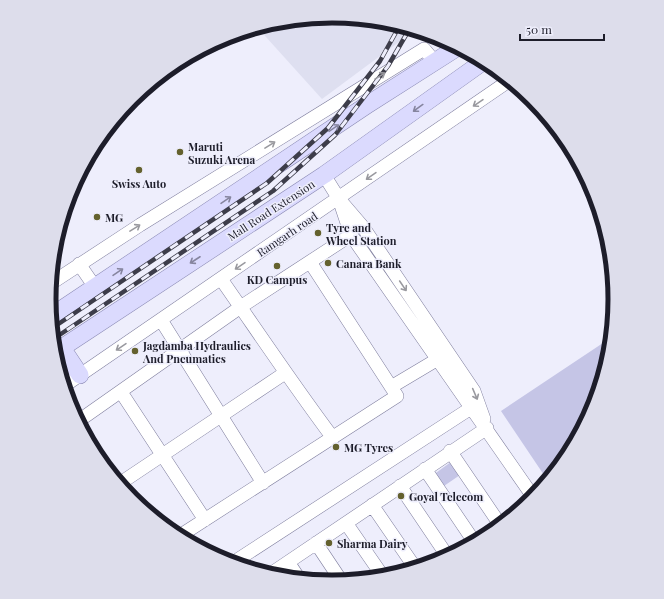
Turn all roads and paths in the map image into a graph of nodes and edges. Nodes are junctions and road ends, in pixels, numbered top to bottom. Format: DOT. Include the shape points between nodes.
graph roads {
  1 [pos="452,51"];
  2 [pos="435,62"];
  3 [pos="478,65"];
  4 [pos="504,84"];
  5 [pos="324,176"];
  6 [pos="339,199"];
  7 [pos="351,235"];
  8 [pos="310,262"];
  9 [pos="79,264"];
  10 [pos="221,279"];
  11 [pos="56,280"];
  12 [pos="95,287"];
  13 [pos="242,306"];
  14 [pos="56,314"];
  15 [pos="161,320"];
  16 [pos="60,349"];
  17 [pos="181,350"];
  18 [pos="448,353"];
  19 [pos="61,355"];
  20 [pos="437,360"];
  21 [pos="285,373"];
  22 [pos="80,375"];
  23 [pos="69,383"];
  24 [pos="391,387"];
  25 [pos="121,392"];
  26 [pos="471,408"];
  27 [pos="221,416"];
  28 [pos="82,418"];
  29 [pos="487,428"];
  30 [pos="333,438"];
  31 [pos="450,451"];
  32 [pos="164,454"];
  33 [pos="425,469"];
  34 [pos="123,481"];
  35 [pos="263,483"];
  36 [pos="400,486"];
  37 [pos="530,493"];
  38 [pos="372,505"];
  39 [pos="205,520"];
  40 [pos="497,521"];
  41 [pos="346,522"];
  42 [pos="184,533"];
  43 [pos="472,538"];
  44 [pos="316,543"];
  45 [pos="444,552"];
  46 [pos="238,559"];
  47 [pos="288,562"];
  48 [pos="413,564"];
  49 [pos="276,570"];
  50 [pos="380,572"];
  51 [pos="296,574"];
  52 [pos="338,576"];
  1 -- 2 [label="main road"];
  9 -- 2 [label="street, one-way" via="424,49"];
  12 -- 2 [label="main road, one-way"];
  3 -- 5 [label="main road, Mall Road Extension, one-way"];
  4 -- 6 [label="street, Ramgarh road, one-way"];
  5 -- 6 [label="street"];
  5 -- 16 [label="main road, Mall Road Extension, one-way"];
  6 -- 7 [label="street"];
  6 -- 10 [label="street, Ramgarh road, one-way"];
  6 -- 18 [label="street, one-way" via="363,227"];
  7 -- 8 [label="street"];
  7 -- 20 [label="street"];
  8 -- 13 [label="street"];
  8 -- 24 [label="street"];
  9 -- 11 [label="street"];
  9 -- 12 [label="street"];
  10 -- 13 [label="street"];
  10 -- 15 [label="street, Ramgarh road"];
  12 -- 14 [label="main road"];
  13 -- 17 [label="street"];
  13 -- 21 [label="street"];
  15 -- 17 [label="street"];
  15 -- 22 [label="street, Ramgarh road, one-way"];
  17 -- 25 [label="street"];
  17 -- 27 [label="street"];
  18 -- 20 [label="street"];
  18 -- 29 [label="street, one-way" via="474,391"];
  19 -- 22 [label="main road"];
  20 -- 24 [label="street"];
  20 -- 26 [label="street"];
  21 -- 27 [label="street"];
  21 -- 30 [label="street"];
  22 -- 23 [label="street, Ramgarh road"];
  24 -- 30 [label="street" via="397,396"];
  25 -- 28 [label="street"];
  25 -- 32 [label="street"];
  26 -- 29 [label="street"];
  26 -- 46 [label="street"];
  27 -- 32 [label="street"];
  27 -- 35 [label="street"];
  29 -- 31 [label="street"];
  29 -- 37 [label="street"];
  30 -- 35 [label="street"];
  31 -- 33 [label="street"];
  31 -- 40 [label="street"];
  32 -- 34 [label="street"];
  32 -- 39 [label="street"];
  33 -- 36 [label="street"];
  33 -- 43 [label="street"];
  35 -- 39 [label="street"];
  36 -- 38 [label="street"];
  36 -- 45 [label="street"];
  38 -- 41 [label="street"];
  38 -- 48 [label="street"];
  39 -- 42 [label="street"];
  41 -- 44 [label="street"];
  41 -- 50 [label="street"];
  44 -- 47 [label="street"];
  44 -- 52 [label="street"];
  47 -- 49 [label="street"];
  47 -- 51 [label="street"];
}
